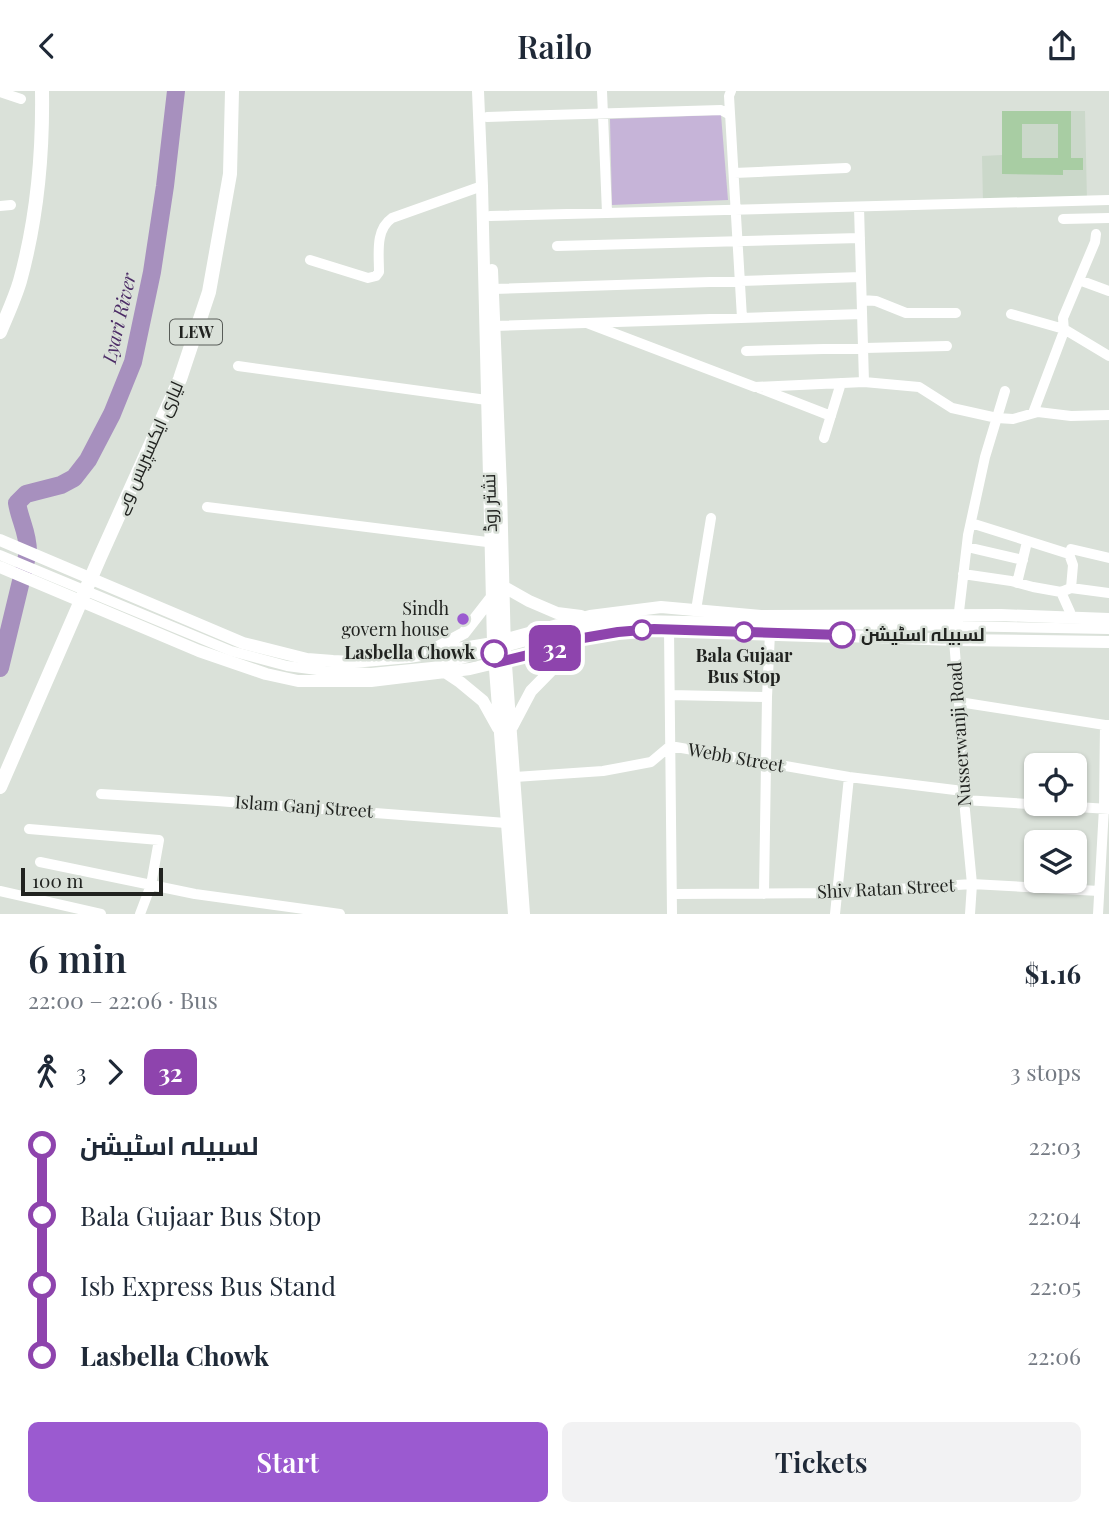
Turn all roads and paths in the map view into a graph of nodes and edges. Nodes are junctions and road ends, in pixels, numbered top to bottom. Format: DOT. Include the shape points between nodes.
graph roads {
  1 [pos="42,91"];
  2 [pos="232,91"];
  3 [pos="478,91"];
  4 [pos="486,91"];
  5 [pos="602,91"];
  6 [pos="731,91"];
  7 [pos="0,92"];
  8 [pos="21,99"];
  9 [pos="603,114"];
  10 [pos="730,115"];
  11 [pos="487,117"];
  12 [pos="846,168"];
  13 [pos="734,173"];
  14 [pos="482,186"];
  15 [pos="1109,200"];
  16 [pos="859,207"];
  17 [pos="736,210"];
  18 [pos="607,213"];
  19 [pos="490,216"];
  20 [pos="1109,218"];
  21 [pos="1063,219"];
  22 [pos="1096,234"];
  23 [pos="860,238"];
  24 [pos="738,241"];
  25 [pos="557,246"];
  26 [pos="310,260"];
  27 [pos="861,277"];
  28 [pos="1079,280"];
  29 [pos="740,281"];
  30 [pos="493,289"];
  31 [pos="1109,291"];
  32 [pos="862,300"];
  33 [pos="956,313"];
  34 [pos="862,314"];
  35 [pos="1012,314"];
  36 [pos="742,318"];
  37 [pos="586,323"];
  38 [pos="495,326"];
  39 [pos="1064,329"];
  40 [pos="0,332"];
  41 [pos="947,346"];
  42 [pos="863,349"];
  43 [pos="746,351"];
  44 [pos="1108,353"];
  45 [pos="237,366"];
  46 [pos="864,382"];
  47 [pos="841,383"];
  48 [pos="755,387"];
  49 [pos="1005,391"];
  50 [pos="493,400"];
  51 [pos="1033,413"];
  52 [pos="1109,415"];
  53 [pos="831,416"];
  54 [pos="997,418"];
  55 [pos="824,438"];
  56 [pos="207,507"];
  57 [pos="711,518"];
  58 [pos="971,523"];
  59 [pos="0,540"];
  60 [pos="1027,542"];
  61 [pos="497,544"];
  62 [pos="967,547"];
  63 [pos="1069,554"];
  64 [pos="0,555"];
  65 [pos="1109,558"];
  66 [pos="1023,560"];
  67 [pos="0,567"];
  68 [pos="963,574"];
  69 [pos="1017,583"];
  70 [pos="504,587"];
  71 [pos="1066,590"];
  72 [pos="1109,593"];
  73 [pos="492,597"];
  74 [pos="696,610"];
  75 [pos="1070,612"];
  76 [pos="958,615"];
  77 [pos="590,616"];
  78 [pos="1109,619"];
  79 [pos="670,629"];
  80 [pos="1109,629"];
  81 [pos="770,633"];
  82 [pos="583,638"];
  83 [pos="954,640"];
  84 [pos="499,641"];
  85 [pos="1109,642"];
  86 [pos="409,657"];
  87 [pos="500,662"];
  88 [pos="445,672"];
  89 [pos="670,695"];
  90 [pos="767,697"];
  91 [pos="959,702"];
  92 [pos="1107,725"];
  93 [pos="505,730"];
  94 [pos="670,746"];
  95 [pos="766,764"];
  96 [pos="515,776"];
  97 [pos="849,777"];
  98 [pos="0,787"];
  99 [pos="101,794"];
  100 [pos="963,795"];
  101 [pos="1106,809"];
  102 [pos="506,823"];
  103 [pos="29,829"];
  104 [pos="40,862"];
  105 [pos="151,884"];
  106 [pos="972,884"];
  107 [pos="0,891"];
  108 [pos="1099,891"];
  109 [pos="837,893"];
  110 [pos="673,894"];
  111 [pos="764,894"];
  112 [pos="327,913"];
  113 [pos="102,914"];
  114 [pos="140,914"];
  115 [pos="340,914"];
  116 [pos="514,914"];
  117 [pos="524,914"];
  118 [pos="672,914"];
  119 [pos="835,914"];
  120 [pos="970,914"];
  121 [pos="1098,914"];
  1 -- 40 [label="highway" via="34,222 19,283"];
  2 -- 98 [label="highway, لیاری ایکسپریس وے / LEW" via="230,174 209,292 180,379"];
  3 -- 14 [label="main road, نشتر روڈ"];
  4 -- 11 [label="main road, نشتر روڈ"];
  5 -- 9 [label="street"];
  6 -- 10 [label="street"];
  7 -- 8 [label="street"];
  9 -- 10 [label="street" via="721,110"];
  9 -- 11 [label="street"];
  9 -- 18 [label="street"];
  10 -- 13 [label="street"];
  11 -- 19 [label="main road, نشتر روڈ"];
  12 -- 13 [label="street"];
  13 -- 17 [label="street"];
  14 -- 26 [label="street" via="386,222 380,233 376,276 368,278"];
  14 -- 50 [label="main road, نشتر روڈ"];
  15 -- 16 [label="street"];
  16 -- 17 [label="street"];
  16 -- 23 [label="street"];
  17 -- 18 [label="street"];
  17 -- 24 [label="street"];
  18 -- 19 [label="street"];
  19 -- 30 [label="main road, نشتر روڈ"];
  20 -- 21 [label="street"];
  22 -- 28 [label="street"];
  23 -- 24 [label="street"];
  23 -- 27 [label="street"];
  24 -- 25 [label="street"];
  24 -- 29 [label="street"];
  27 -- 29 [label="street"];
  27 -- 32 [label="street"];
  28 -- 31 [label="street"];
  28 -- 39 [label="street" via="1063,318"];
  29 -- 30 [label="street"];
  29 -- 36 [label="street"];
  30 -- 38 [label="main road, نشتر روڈ"];
  32 -- 33 [label="street" via="906,313"];
  32 -- 34 [label="street"];
  34 -- 36 [label="street"];
  34 -- 42 [label="street"];
  35 -- 39 [label="street"];
  36 -- 37 [label="street"];
  37 -- 38 [label="street"];
  37 -- 48 [label="street"];
  38 -- 50 [label="main road, نشتر روڈ"];
  39 -- 44 [label="street"];
  39 -- 51 [label="street"];
  41 -- 42 [label="street"];
  42 -- 43 [label="street"];
  42 -- 46 [label="street"];
  45 -- 50 [label="street"];
  46 -- 47 [label="street"];
  46 -- 54 [label="street" via="919,387 952,408"];
  47 -- 48 [label="street"];
  47 -- 53 [label="street"];
  48 -- 53 [label="street"];
  49 -- 54 [label="street, Nusserwanji Road"];
  50 -- 61 [label="main road, نشتر روڈ"];
  51 -- 52 [label="street"];
  51 -- 54 [label="street"];
  53 -- 55 [label="street"];
  54 -- 58 [label="street, Nusserwanji Road"];
  56 -- 61 [label="street"];
  57 -- 74 [label="street"];
  58 -- 60 [label="street"];
  58 -- 62 [label="street, Nusserwanji Road"];
  59 -- 86 [label="main road" via="243,643 307,659 353,662"];
  60 -- 63 [label="street"];
  60 -- 66 [label="street"];
  61 -- 70 [label="main road, نشتر روڈ"];
  61 -- 73 [label="main road, نشتر روڈ"];
  62 -- 66 [label="street"];
  62 -- 68 [label="street, Nusserwanji Road"];
  63 -- 65 [label="street" via="1071,549"];
  63 -- 71 [label="street" via="1073,565"];
  64 -- 80 [label="street" via="231,651 325,671 371,673 432,667 577,627 636,620"];
  66 -- 69 [label="street"];
  67 -- 88 [label="main road" via="199,651 266,674 298,681 372,681"];
  68 -- 69 [label="street"];
  68 -- 76 [label="street, Nusserwanji Road"];
  69 -- 71 [label="street"];
  70 -- 77 [label="main road" via="557,613"];
  70 -- 84 [label="main road, نشتر روڈ"];
  71 -- 72 [label="street"];
  71 -- 75 [label="street"];
  73 -- 84 [label="main road, نشتر روڈ"];
  73 -- 86 [label="main road" via="464,632"];
  74 -- 76 [label="main road" via="761,616"];
  74 -- 77 [label="main road" via="661,607"];
  76 -- 78 [label="main road"];
  76 -- 83 [label="street, Nusserwanji Road"];
  77 -- 84 [label="main road"];
  79 -- 81 [label="main road"];
  79 -- 82 [label="main road"];
  79 -- 89 [label="street"];
  81 -- 83 [label="main road"];
  81 -- 90 [label="street"];
  82 -- 87 [label="main road"];
  82 -- 93 [label="main road" via="531,691"];
  83 -- 85 [label="main road"];
  83 -- 91 [label="street, Nusserwanji Road"];
  84 -- 86 [label="main road"];
  84 -- 87 [label="main road, نشتر روڈ"];
  87 -- 88 [label="main road"];
  87 -- 93 [label="main road, نشتر روڈ"];
  88 -- 93 [label="main road" via="483,701"];
  89 -- 90 [label="street"];
  89 -- 94 [label="street"];
  90 -- 95 [label="street"];
  91 -- 92 [label="street"];
  91 -- 100 [label="street, Nusserwanji Road"];
  92 -- 101 [label="street"];
  93 -- 96 [label="main road, نشتر روڈ"];
  93 -- 102 [label="main road, نشتر روڈ"];
  94 -- 95 [label="street, Webb Street"];
  94 -- 96 [label="street, Webb Street" via="650,762 603,771"];
  94 -- 110 [label="street"];
  95 -- 97 [label="street, Webb Street"];
  95 -- 111 [label="street"];
  96 -- 117 [label="main road, نشتر روڈ"];
  97 -- 100 [label="street, Webb Street"];
  97 -- 109 [label="street"];
  99 -- 102 [label="street, Islam Ganj Street"];
  100 -- 101 [label="street, Webb Street"];
  100 -- 106 [label="street, Nusserwanji Road"];
  101 -- 108 [label="street"];
  102 -- 116 [label="main road, نشتر روڈ"];
  103 -- 105 [label="street" via="159,840"];
  104 -- 105 [label="street"];
  105 -- 112 [label="street"];
  105 -- 114 [label="street"];
  106 -- 108 [label="street, Shiv Ratan Street"];
  106 -- 109 [label="street, Shiv Ratan Street"];
  106 -- 120 [label="street, Nusserwanji Road"];
  107 -- 113 [label="street"];
  108 -- 121 [label="street"];
  109 -- 111 [label="street, Shiv Ratan Street"];
  109 -- 119 [label="street"];
  110 -- 111 [label="street, Shiv Ratan Street"];
  110 -- 118 [label="street"];
  112 -- 115 [label="street"];
}
